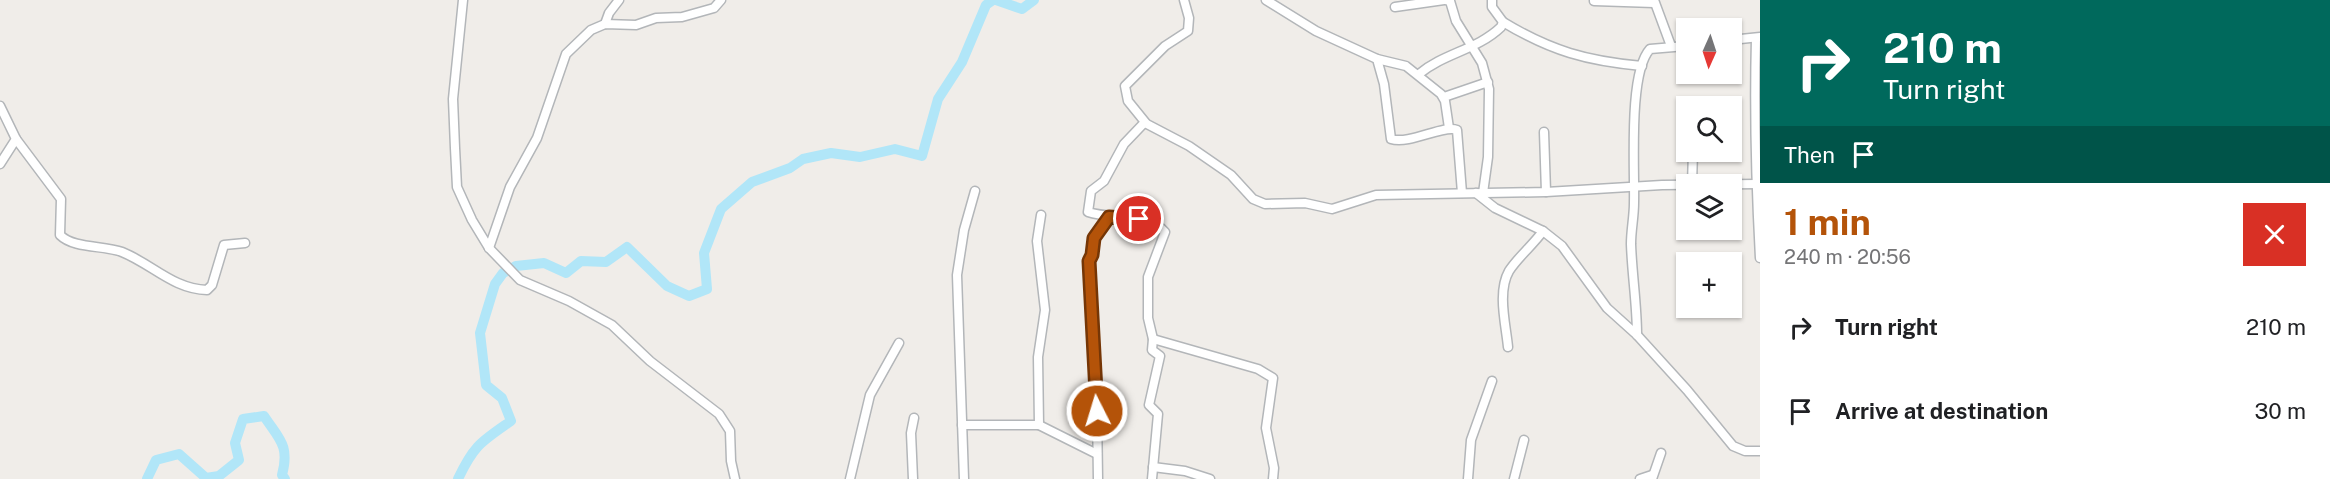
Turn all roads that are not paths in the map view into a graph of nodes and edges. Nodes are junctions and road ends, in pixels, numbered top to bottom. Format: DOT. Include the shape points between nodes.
graph roads {
  1 [pos="463,0"];
  2 [pos="619,0"];
  3 [pos="721,0"];
  4 [pos="1184,0"];
  5 [pos="1266,0"];
  6 [pos="1445,0"];
  7 [pos="1492,0"];
  8 [pos="1594,1"];
  9 [pos="1654,2"];
  10 [pos="1395,7"];
  11 [pos="1503,22"];
  12 [pos="605,24"];
  13 [pos="1758,38"];
  14 [pos="1742,39"];
  15 [pos="1671,46"];
  16 [pos="1676,46"];
  17 [pos="1473,48"];
  18 [pos="1377,59"];
  19 [pos="1642,66"];
  20 [pos="1419,74"];
  21 [pos="1488,82"];
  22 [pos="1444,97"];
  23 [pos="0,105"];
  24 [pos="1145,123"];
  25 [pos="1449,128"];
  26 [pos="1544,132"];
  27 [pos="16,139"];
  28 [pos="0,164"];
  29 [pos="1742,184"];
  30 [pos="1758,184"];
  31 [pos="1676,185"];
  32 [pos="1634,187"];
  33 [pos="975,190"];
  34 [pos="1546,192"];
  35 [pos="1462,193"];
  36 [pos="1479,193"];
  37 [pos="1041,215"];
  38 [pos="1109,217"];
  39 [pos="1543,231"];
  40 [pos="245,243"];
  41 [pos="489,248"];
  42 [pos="1760,258"];
  43 [pos="1638,335"];
  44 [pos="1153,339"];
  45 [pos="899,343"];
  46 [pos="1508,347"];
  47 [pos="1492,381"];
  48 [pos="914,418"];
  49 [pos="962,425"];
  50 [pos="1039,425"];
  51 [pos="1524,440"];
  52 [pos="1760,451"];
  53 [pos="1661,453"];
  54 [pos="1097,454"];
  55 [pos="1153,467"];
  56 [pos="1652,477"];
  57 [pos="735,479"];
  58 [pos="850,479"];
  59 [pos="913,479"];
  60 [pos="964,479"];
  61 [pos="1098,479"];
  62 [pos="1152,479"];
  63 [pos="1210,479"];
  64 [pos="1272,479"];
  65 [pos="1468,479"];
  66 [pos="1514,479"];
  67 [pos="1640,479"];
  1 -- 41 [label="street" via="453,99 457,187"];
  2 -- 12 [label="street"];
  3 -- 12 [label="street" via="714,8 682,17 656,18 636,25"];
  4 -- 24 [label="street" via="1188,31 1166,46 1125,86 1128,101"];
  5 -- 18 [label="street" via="1316,32"];
  6 -- 10 [label="street"];
  6 -- 17 [label="street" via="1450,2 1456,21"];
  7 -- 11 [label="street" via="1492,7"];
  8 -- 9 [label="street"];
  9 -- 15 [label="street"];
  11 -- 17 [label="street" via="1496,33"];
  11 -- 19 [label="street" via="1556,51"];
  12 -- 41 [label="street" via="591,30 566,54 537,138 510,187"];
  13 -- 14 [label="street"];
  13 -- 30 [label="street" via="1754,156"];
  15 -- 16 [label="street"];
  15 -- 19 [label="street" via="1650,49"];
  17 -- 20 [label="street" via="1437,62"];
  17 -- 21 [label="street"];
  18 -- 20 [label="street" via="1400,63"];
  18 -- 25 [label="street" via="1391,139 1425,136"];
  19 -- 32 [label="street" via="1635,118"];
  20 -- 22 [label="street"];
  21 -- 22 [label="street"];
  21 -- 36 [label="street" via="1489,135"];
  22 -- 25 [label="street"];
  23 -- 27 [label="street"];
  24 -- 35 [label="street" via="1189,146 1231,175 1253,199 1265,204 1305,203 1332,209 1376,195"];
  24 -- 38 [label="street" via="1124,144 1104,181 1090,194 1087,211"];
  25 -- 35 [label="street" via="1458,133"];
  26 -- 34 [label="street"];
  27 -- 28 [label="street"];
  27 -- 40 [label="street" via="57,191 62,208 60,235 68,241 123,252 166,279 197,290 207,290 212,285 224,246"];
  29 -- 30 [label="street"];
  30 -- 42 [label="street"];
  31 -- 32 [label="street"];
  32 -- 34 [label="street"];
  32 -- 43 [label="street" via="1631,245"];
  33 -- 49 [label="street" via="957,275"];
  34 -- 36 [label="street"];
  35 -- 36 [label="street"];
  36 -- 39 [label="street" via="1495,208"];
  37 -- 50 [label="street" via="1037,241 1045,310 1038,357"];
  38 -- 44 [label="street" via="1149,221 1165,232 1148,277 1148,318"];
  38 -- 54 [label="street" via="1094,238 1089,261"];
  39 -- 43 [label="street" via="1562,246 1607,308"];
  39 -- 46 [label="street" via="1506,279"];
  41 -- 57 [label="street" via="515,276 612,325 650,361 718,414 730,431"];
  43 -- 52 [label="street" via="1733,446"];
  44 -- 55 [label="street" via="1152,350 1160,356 1149,405 1158,414"];
  44 -- 64 [label="street" via="1258,369 1273,378 1266,428 1274,468"];
  45 -- 58 [label="street" via="870,395"];
  47 -- 65 [label="street" via="1471,440"];
  48 -- 59 [label="street"];
  49 -- 50 [label="street"];
  49 -- 60 [label="street"];
  50 -- 54 [label="street"];
  51 -- 66 [label="street"];
  53 -- 56 [label="street"];
  54 -- 61 [label="street"];
  55 -- 62 [label="street"];
  55 -- 63 [label="street"];
  56 -- 67 [label="street"];
}
